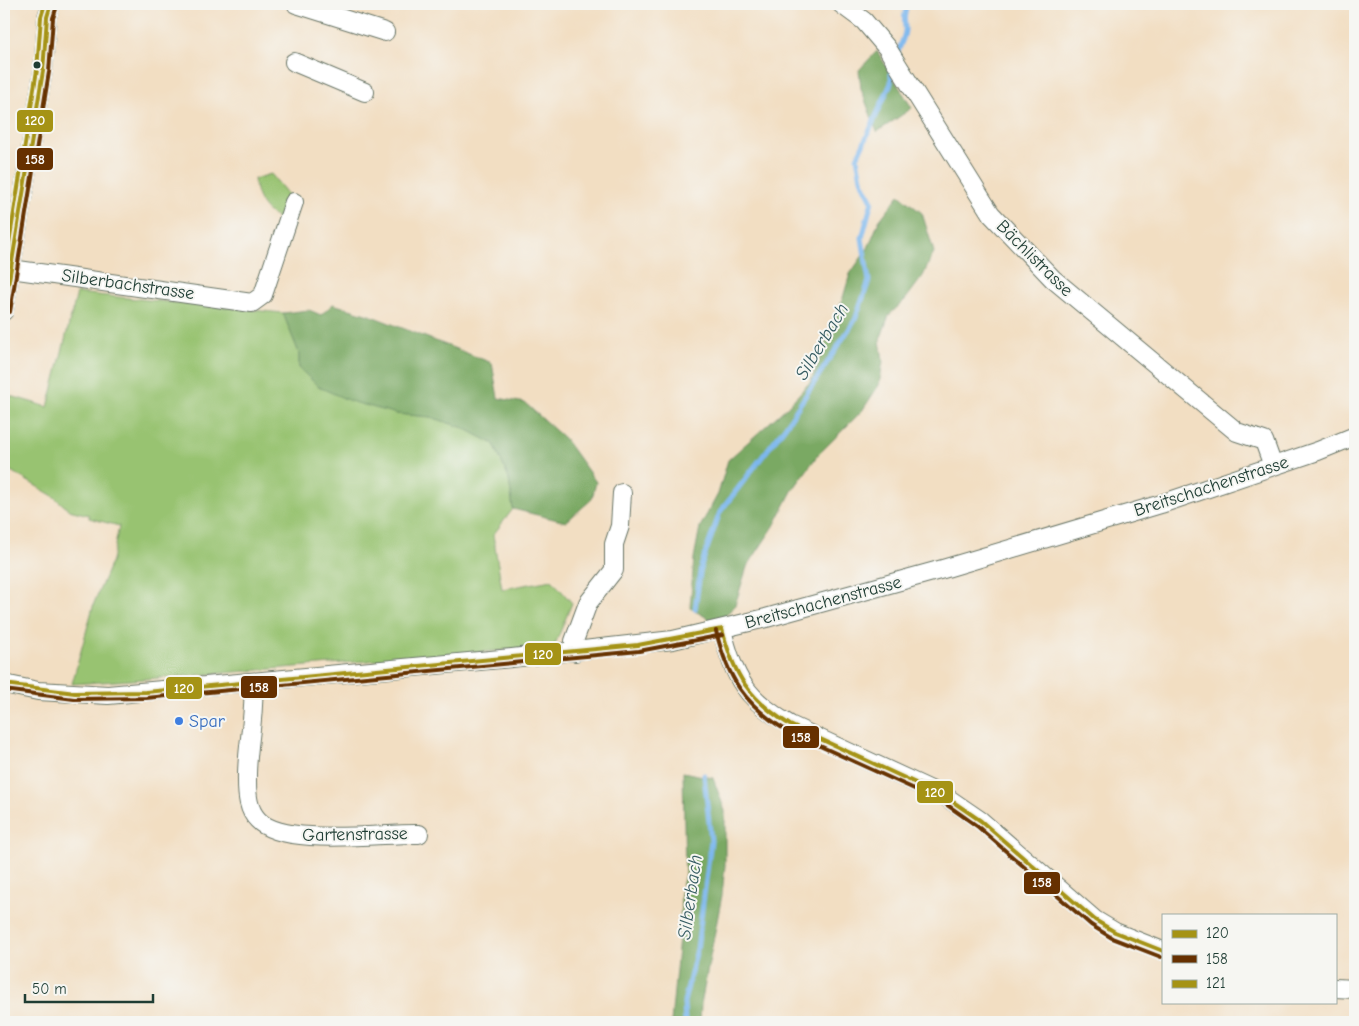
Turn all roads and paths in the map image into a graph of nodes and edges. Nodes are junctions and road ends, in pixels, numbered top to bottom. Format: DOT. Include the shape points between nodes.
graph roads {
  1 [pos="51,4"];
  2 [pos="296,4"];
  3 [pos="841,4"];
  4 [pos="385,32"];
  5 [pos="294,62"];
  6 [pos="365,92"];
  7 [pos="294,202"];
  8 [pos="11,269"];
  9 [pos="4,311"];
  10 [pos="1355,436"];
  11 [pos="1273,466"];
  12 [pos="622,494"];
  13 [pos="722,629"];
  14 [pos="575,652"];
  15 [pos="253,682"];
  16 [pos="4,684"];
  17 [pos="419,834"];
  18 [pos="1162,952"];
  19 [pos="1336,988"];
  20 [pos="1355,989"];
  1 -- 8 [label="street" via="47,17 44,71"];
  2 -- 4 [label="street"];
  3 -- 11 [label="street, Bächlistrasse" via="864,21 887,48 991,214 1053,279 1102,322 1237,432 1264,441"];
  5 -- 6 [label="street"];
  7 -- 8 [label="street, Silberbachstrasse" via="263,295 252,303"];
  8 -- 9 [label="street"];
  10 -- 11 [label="street, Breitschachenstrasse"];
  11 -- 13 [label="street, Breitschachenstrasse" via="1161,504 943,569"];
  12 -- 14 [label="street" via="620,526 614,544 614,570 588,603 574,641"];
  13 -- 14 [label="street, Breitschachenstrasse" via="656,643"];
  13 -- 18 [label="street" via="744,688 772,715 946,797 981,821 1094,920"];
  14 -- 15 [label="street, Breitschachenstrasse"];
  15 -- 16 [label="street, Breitschachenstrasse" via="91,696"];
  15 -- 17 [label="street, Gartenstrasse" via="246,779 247,801 257,820 271,830 302,837"];
  19 -- 20 [label="street"];
}
